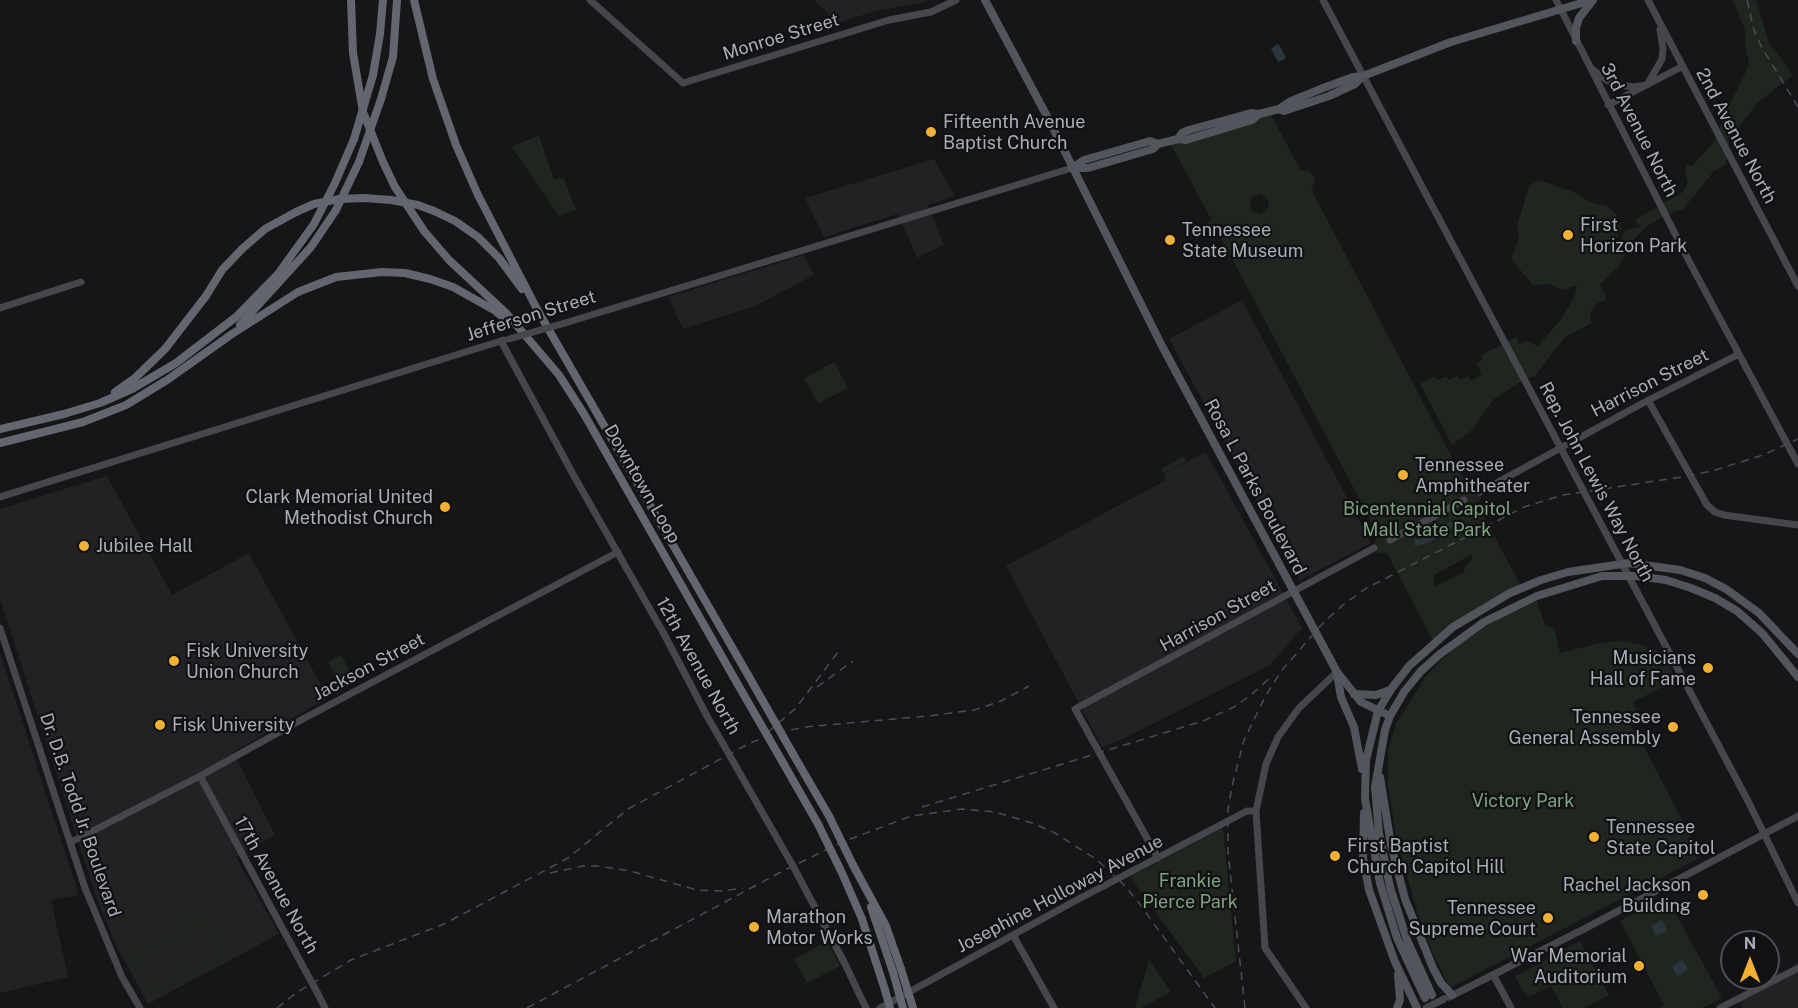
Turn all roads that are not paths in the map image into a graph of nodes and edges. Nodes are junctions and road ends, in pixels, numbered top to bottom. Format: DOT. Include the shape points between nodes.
graph roads {
  1 [pos="351,0"];
  2 [pos="383,0"];
  3 [pos="397,0"];
  4 [pos="414,0"];
  5 [pos="590,0"];
  6 [pos="956,0"];
  7 [pos="985,0"];
  8 [pos="1323,0"];
  9 [pos="1556,0"];
  10 [pos="1593,0"];
  11 [pos="1648,0"];
  12 [pos="1560,9"];
  13 [pos="1659,20"];
  14 [pos="1576,41"];
  15 [pos="1588,65"];
  16 [pos="1683,66"];
  17 [pos="1363,76"];
  18 [pos="1647,85"];
  19 [pos="1608,105"];
  20 [pos="1072,168"];
  21 [pos="81,282"];
  22 [pos="1798,286"];
  23 [pos="0,308"];
  24 [pos="538,311"];
  25 [pos="523,333"];
  26 [pos="232,334"];
  27 [pos="501,341"];
  28 [pos="1739,354"];
  29 [pos="1648,400"];
  30 [pos="100,403"];
  31 [pos="0,429"];
  32 [pos="0,442"];
  33 [pos="1559,448"];
  34 [pos="1798,464"];
  35 [pos="1480,492"];
  36 [pos="0,497"];
  37 [pos="1464,500"];
  38 [pos="1798,525"];
  39 [pos="1390,540"];
  40 [pos="1374,548"];
  41 [pos="618,552"];
  42 [pos="1622,563"];
  43 [pos="1629,575"];
  44 [pos="1294,591"];
  45 [pos="0,628"];
  46 [pos="1798,654"];
  47 [pos="1791,668"];
  48 [pos="1337,672"];
  49 [pos="1798,677"];
  50 [pos="1798,682"];
  51 [pos="1390,690"];
  52 [pos="1354,694"];
  53 [pos="1377,711"];
  54 [pos="1390,716"];
  55 [pos="1378,770"];
  56 [pos="200,776"];
  57 [pos="1365,788"];
  58 [pos="1365,799"];
  59 [pos="1256,811"];
  60 [pos="1798,816"];
  61 [pos="1764,833"];
  62 [pos="71,842"];
  63 [pos="1158,858"];
  64 [pos="1798,903"];
  65 [pos="1013,935"];
  66 [pos="1395,962"];
  67 [pos="1798,968"];
  68 [pos="897,971"];
  69 [pos="1494,976"];
  70 [pos="1448,997"];
  71 [pos="140,1008"];
  72 [pos="325,1008"];
  73 [pos="866,1008"];
  74 [pos="880,1008"];
  75 [pos="889,1008"];
  76 [pos="903,1008"];
  77 [pos="913,1008"];
  78 [pos="1054,1008"];
  79 [pos="1306,1008"];
  80 [pos="1397,1008"];
  81 [pos="1417,1008"];
  82 [pos="1426,1008"];
  83 [pos="1511,1008"];
  84 [pos="1720,1008"];
  1 -- 25 [label="highway, Downtown Loop" via="353,53 363,112 382,162 414,217 449,260"];
  2 -- 30 [label="highway, bridge" via="373,75 354,139 314,224 278,274 243,310 176,363"];
  3 -- 26 [label="highway, bridge" via="393,57 381,99 359,162 336,210 311,247"];
  4 -- 24 [label="highway, Downtown Loop" via="433,79 456,145"];
  5 -- 6 [label="street, Monroe Street" via="683,83 889,20 931,12"];
  7 -- 20 [label="main road, Rosa L Parks Boulevard"];
  8 -- 17 [label="street, Rep. John Lewis Way North"];
  9 -- 12 [label="street, 3rd Avenue North"];
  10 -- 12 [label="main road, Jefferson Street"];
  10 -- 14 [label="main road" via="1578,19"];
  11 -- 13 [label="street, 2nd Avenue North"];
  12 -- 14 [label="street, 3rd Avenue North"];
  12 -- 17 [label="main road, Jefferson Street" via="1451,42"];
  13 -- 16 [label="street, 2nd Avenue North"];
  13 -- 18 [label="street" via="1662,60"];
  14 -- 15 [label="street, 3rd Avenue North"];
  15 -- 18 [label="street" via="1614,84"];
  15 -- 19 [label="street, 3rd Avenue North"];
  16 -- 18 [label="street"];
  16 -- 22 [label="street, 2nd Avenue North"];
  17 -- 20 [label="main road, Jefferson Street" via="1323,88 1279,109 1189,130 1153,149 1088,168"];
  17 -- 33 [label="street, Rep. John Lewis Way North"];
  18 -- 19 [label="street"];
  19 -- 28 [label="street, 3rd Avenue North"];
  20 -- 27 [label="street, Jefferson Street, bridge"];
  20 -- 44 [label="main road, Rosa L Parks Boulevard" via="1162,346"];
  21 -- 23 [label="street"];
  24 -- 30 [label="highway, bridge" via="499,258 455,221 418,205 391,200 330,201 296,212 265,229 242,249 222,270 165,349 135,378"];
  24 -- 68 [label="highway, Downtown Loop, bridge" via="829,816 894,946"];
  25 -- 26 [label="highway" via="494,310 453,287 405,273 382,272 336,277 316,284"];
  25 -- 75 [label="highway, Downtown Loop, bridge" via="559,375 584,414 818,824 862,919"];
  26 -- 32 [label="highway" via="126,405 83,422"];
  27 -- 36 [label="street, Jefferson Street"];
  27 -- 41 [label="street, 12th Avenue North"];
  28 -- 29 [label="street, Harrison Street"];
  28 -- 34 [label="street, 3rd Avenue North"];
  29 -- 33 [label="street, Harrison Street"];
  29 -- 38 [label="street" via="1707,505 1715,512"];
  30 -- 31 [label="highway"];
  33 -- 35 [label="street, Harrison Street"];
  33 -- 42 [label="street, Rep. John Lewis Way North"];
  37 -- 39 [label="street"];
  40 -- 44 [label="street, Harrison Street"];
  41 -- 56 [label="street, Jackson Street"];
  41 -- 73 [label="street, 12th Avenue North" via="793,866"];
  42 -- 43 [label="street, Rep. John Lewis Way North"];
  42 -- 46 [label="main road" via="1653,565 1705,578 1759,614"];
  42 -- 51 [label="main road" via="1554,575 1502,596 1434,643 1408,666"];
  43 -- 47 [label="main road" via="1666,580 1725,604 1762,633"];
  43 -- 54 [label="main road" via="1602,576 1568,586 1490,618 1421,671"];
  43 -- 61 [label="street, Rep. John Lewis Way North"];
  44 -- 48 [label="main road, Rosa L Parks Boulevard"];
  44 -- 63 [label="street, Harrison Street" via="1075,709"];
  45 -- 62 [label="street, Dr. D.B. Todd Jr. Boulevard"];
  47 -- 49 [label="main road"];
  47 -- 50 [label="street"];
  48 -- 52 [label="main road, Rosa L Parks Boulevard"];
  48 -- 57 [label="main road" via="1341,697 1355,732"];
  48 -- 59 [label="street" via="1304,703 1278,737 1266,764"];
  51 -- 52 [label="main road"];
  51 -- 53 [label="main road"];
  52 -- 53 [label="main road, Rosa L Parks Boulevard"];
  53 -- 54 [label="main road, Rosa L Parks Boulevard"];
  53 -- 57 [label="main road" via="1366,760"];
  54 -- 55 [label="main road"];
  55 -- 58 [label="main road" via="1376,815 1388,878 1428,996 1397,938 1380,883"];
  55 -- 70 [label="main road" via="1405,899"];
  56 -- 62 [label="street, Jackson Street"];
  56 -- 72 [label="street, 17th Avenue North, bridge"];
  57 -- 58 [label="main road"];
  58 -- 66 [label="main road" via="1363,858 1369,890"];
  59 -- 63 [label="street, Josephine Holloway Avenue" via="1247,811"];
  59 -- 79 [label="street" via="1265,948"];
  60 -- 61 [label="street"];
  61 -- 64 [label="street, Rep. John Lewis Way North"];
  61 -- 69 [label="street"];
  62 -- 71 [label="street, Dr. D.B. Todd Jr. Boulevard" via="85,888"];
  63 -- 65 [label="street, Josephine Holloway Avenue"];
  65 -- 74 [label="street, Josephine Holloway Avenue"];
  65 -- 78 [label="street"];
  66 -- 80 [label="main road" via="1400,984"];
  66 -- 81 [label="main road"];
  67 -- 84 [label="street"];
  68 -- 76 [label="highway, bridge"];
  68 -- 77 [label="highway, bridge"];
  69 -- 70 [label="street"];
  69 -- 83 [label="street"];
  70 -- 82 [label="street, bridge"];
}
